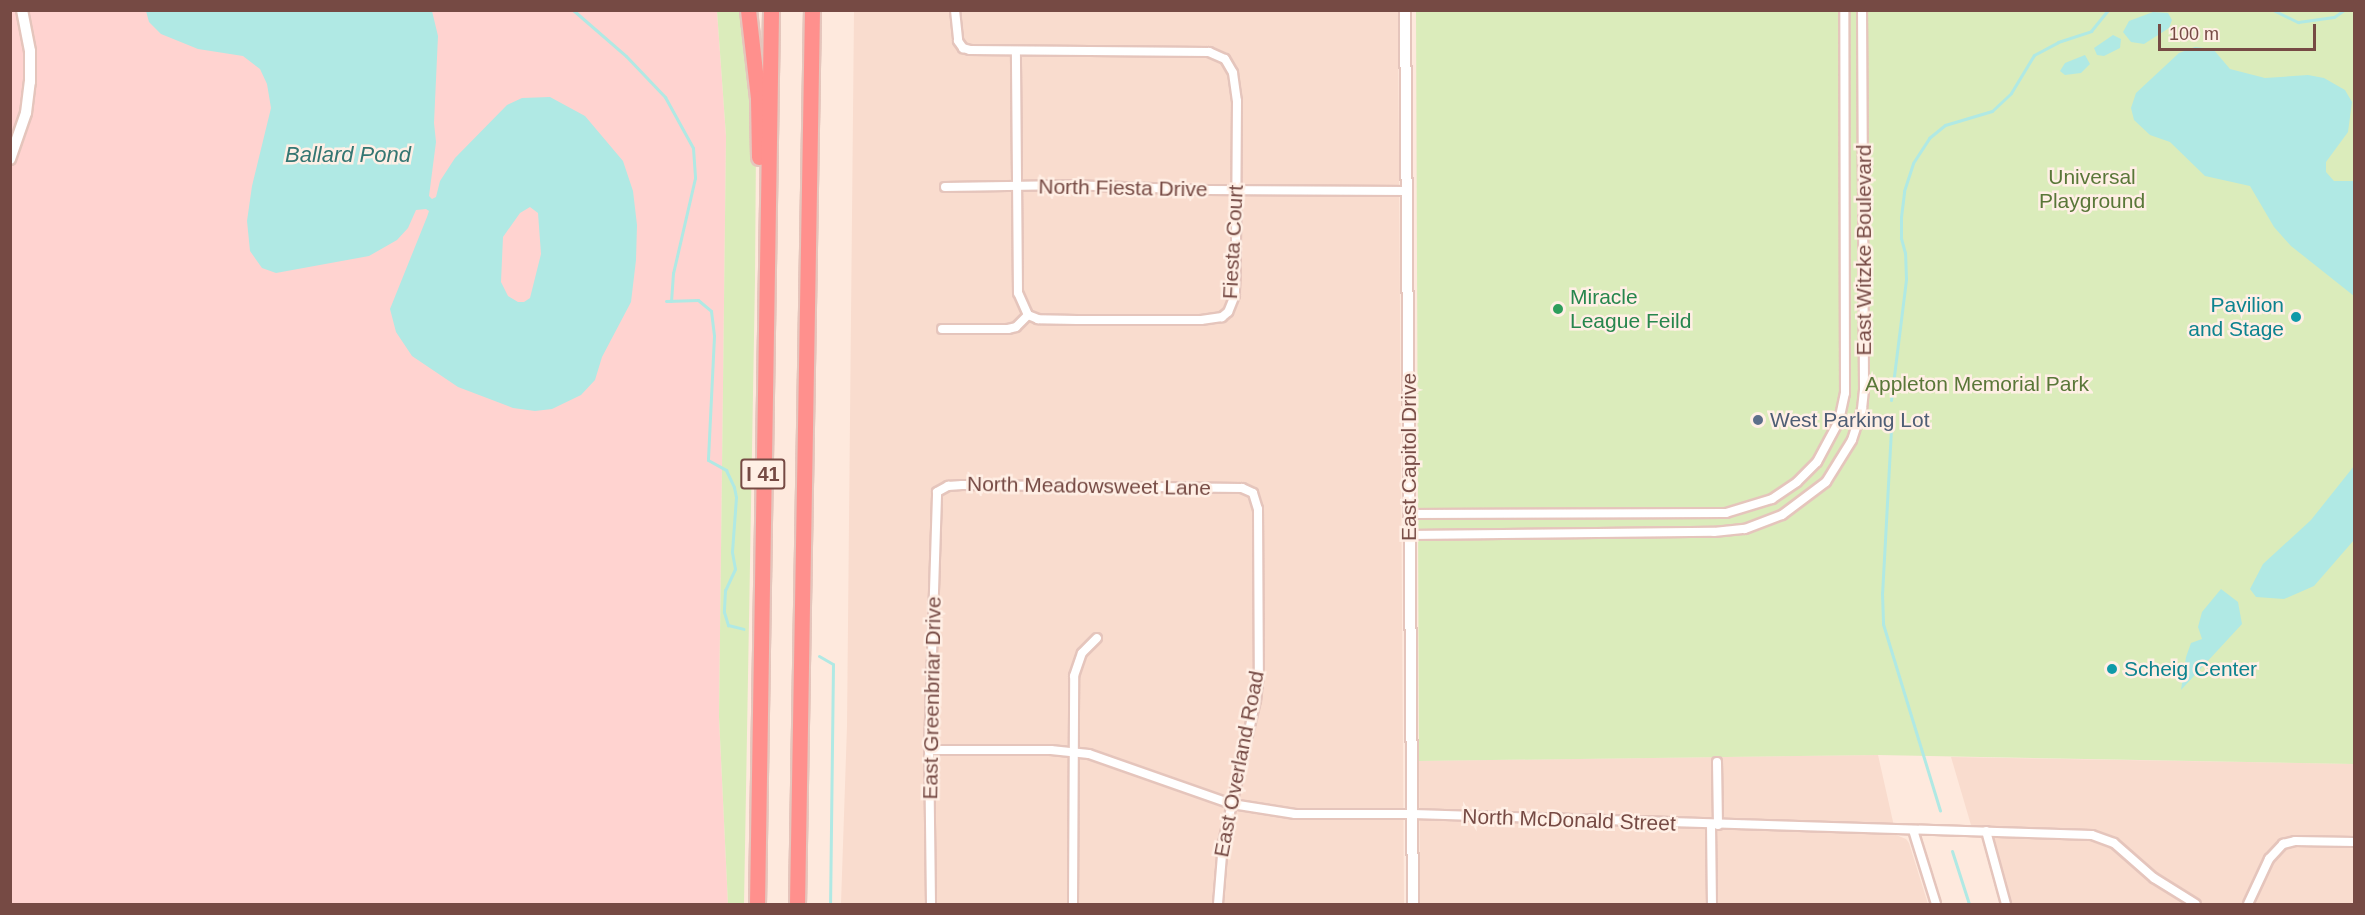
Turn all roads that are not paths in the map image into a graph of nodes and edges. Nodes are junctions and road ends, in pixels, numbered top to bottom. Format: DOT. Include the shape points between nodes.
graph roads {
  1 [pos="22,10"];
  2 [pos="748,10"];
  3 [pos="771,10"];
  4 [pos="812,10"];
  5 [pos="821,10"];
  6 [pos="955,10"];
  7 [pos="1405,10"];
  8 [pos="1844,10"];
  9 [pos="1862,10"];
  10 [pos="1016,52"];
  11 [pos="810,100"];
  12 [pos="10,159"];
  13 [pos="1017,186"];
  14 [pos="945,187"];
  15 [pos="1237,189"];
  16 [pos="1408,191"];
  17 [pos="767,230"];
  18 [pos="1028,315"];
  19 [pos="942,329"];
  20 [pos="1242,488"];
  21 [pos="938,492"];
  22 [pos="1409,514"];
  23 [pos="1409,535"];
  24 [pos="1097,638"];
  25 [pos="929,750"];
  26 [pos="1072,752"];
  27 [pos="1717,762"];
  28 [pos="1232,804"];
  29 [pos="1413,814"];
  30 [pos="1714,824"];
  31 [pos="1913,830"];
  32 [pos="1986,831"];
  33 [pos="2355,842"];
  34 [pos="757,904"];
  35 [pos="796,904"];
  36 [pos="931,904"];
  37 [pos="1073,904"];
  38 [pos="1218,904"];
  39 [pos="1413,904"];
  40 [pos="1712,904"];
  41 [pos="1936,904"];
  42 [pos="2006,904"];
  43 [pos="2196,904"];
  44 [pos="2248,904"];
  1 -- 12 [label="street" via="29,44 30,82 26,113"];
  2 -- 17 [label="highway" via="758,98 759,195"];
  3 -- 17 [label="highway, I 41"];
  4 -- 11 [label="highway, I 41"];
  5 -- 11 [label="highway" via="820,47"];
  6 -- 10 [label="street, Fiesta Court" via="956,32 963,48"];
  7 -- 16 [label="street, East Capitol Drive"];
  8 -- 22 [label="street, East Witzke Boulevard" via="1845,393 1839,421 1817,462 1797,483 1772,499 1726,513"];
  9 -- 23 [label="street, East Witzke Boulevard" via="1864,389 1852,440 1826,482 1782,515 1745,529"];
  10 -- 13 [label="street"];
  10 -- 15 [label="street, Fiesta Court" via="1217,54 1231,67 1236,85"];
  11 -- 35 [label="highway, I 41"];
  13 -- 14 [label="street, North Fiesta Drive"];
  13 -- 15 [label="street, North Fiesta Drive"];
  13 -- 18 [label="street" via="1018,293"];
  15 -- 16 [label="street, North Fiesta Drive"];
  15 -- 18 [label="street, Fiesta Court" via="1235,296 1222,317 1038,320"];
  16 -- 22 [label="street, East Capitol Drive"];
  17 -- 34 [label="highway, I 41"];
  18 -- 19 [label="street" via="1008,329"];
  20 -- 21 [label="street, North Meadowsweet Lane" via="962,485"];
  20 -- 28 [label="street, East Overland Road" via="1253,493 1258,509 1258,673 1256,700"];
  21 -- 25 [label="street, East Greenbriar Drive"];
  22 -- 23 [label="street, East Capitol Drive"];
  23 -- 29 [label="street, East Capitol Drive"];
  24 -- 26 [label="street" via="1083,653 1074,676"];
  25 -- 26 [label="street, North McDonald Street" via="1006,748"];
  25 -- 36 [label="street, East Greenbriar Drive"];
  26 -- 28 [label="street, North McDonald Street" via="1115,762"];
  26 -- 37 [label="street"];
  27 -- 30 [label="street"];
  28 -- 29 [label="street, North McDonald Street" via="1295,814"];
  28 -- 38 [label="street, East Overland Road" via="1220,865"];
  29 -- 30 [label="street, North McDonald Street"];
  29 -- 39 [label="street, East Capitol Drive"];
  30 -- 31 [label="street, North McDonald Street"];
  30 -- 40 [label="street"];
  31 -- 32 [label="street, North McDonald Street"];
  31 -- 41 [label="street"];
  32 -- 42 [label="street"];
  32 -- 43 [label="street, North McDonald Street" via="2104,837 2169,890"];
  33 -- 44 [label="street" via="2283,844 2269,859"];
}
